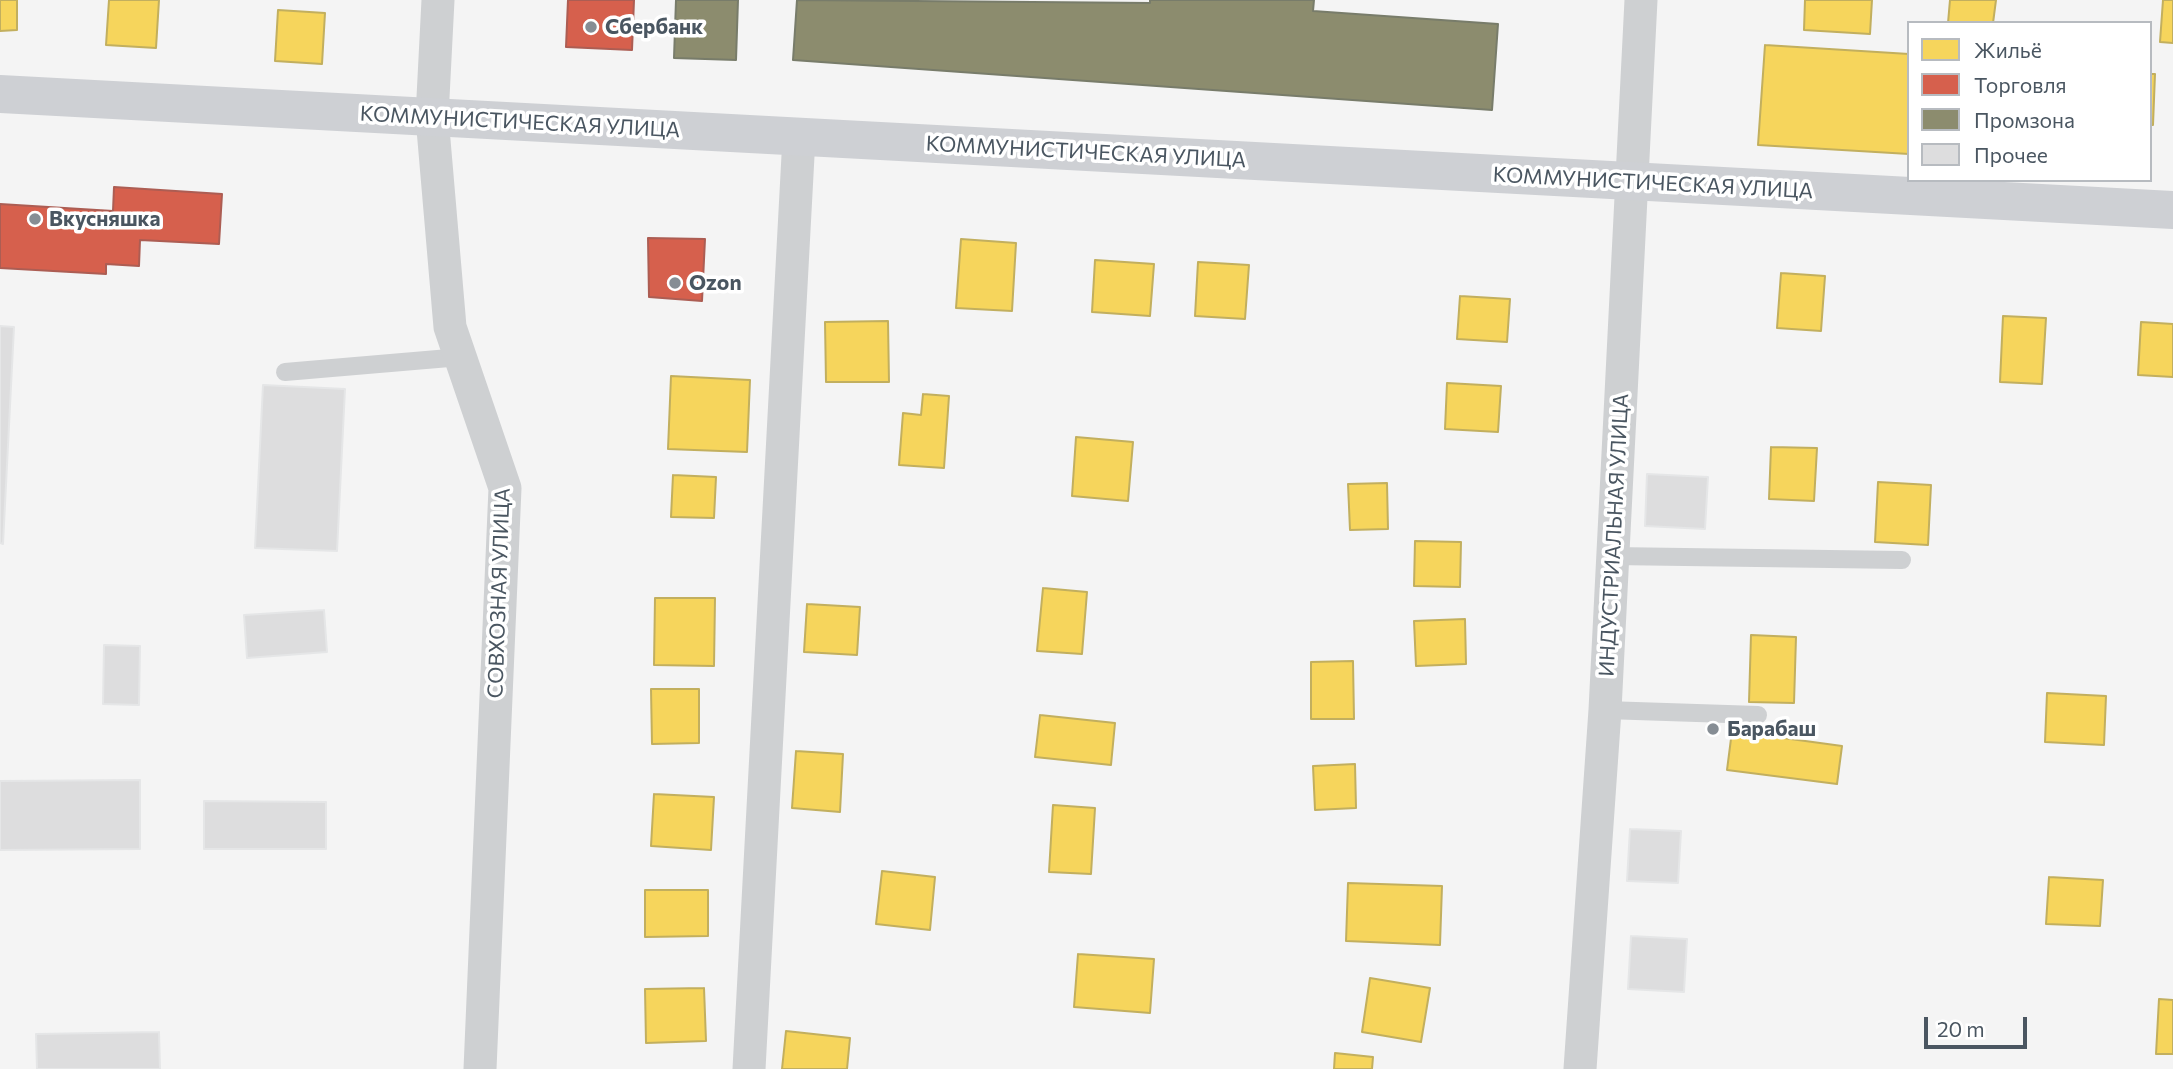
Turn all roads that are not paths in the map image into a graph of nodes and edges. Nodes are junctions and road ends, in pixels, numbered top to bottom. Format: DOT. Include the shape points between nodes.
graph roads {
  1 [pos="438,0"];
  2 [pos="1641,0"];
  3 [pos="0,94"];
  4 [pos="432,117"];
  5 [pos="799,137"];
  6 [pos="1632,181"];
  7 [pos="2173,210"];
  8 [pos="461,357"];
  9 [pos="285,372"];
  10 [pos="1612,556"];
  11 [pos="1902,560"];
  12 [pos="1605,710"];
  13 [pos="1758,715"];
  14 [pos="480,1069"];
  15 [pos="749,1069"];
  16 [pos="1580,1069"];
  1 -- 4 [label="street, СОВХОЗНАЯ УЛИЦА"];
  2 -- 6 [label="street, ИНДУСТРИАЛЬНАЯ УЛИЦА"];
  3 -- 4 [label="street, КОММУНИСТИЧЕСКАЯ УЛИЦА"];
  4 -- 5 [label="street, КОММУНИСТИЧЕСКАЯ УЛИЦА"];
  4 -- 8 [label="street, СОВХОЗНАЯ УЛИЦА" via="450,327"];
  5 -- 6 [label="street, КОММУНИСТИЧЕСКАЯ УЛИЦА"];
  5 -- 15 [label="street"];
  6 -- 7 [label="street, КОММУНИСТИЧЕСКАЯ УЛИЦА"];
  6 -- 10 [label="street, ИНДУСТРИАЛЬНАЯ УЛИЦА"];
  8 -- 9 [label="lane"];
  8 -- 14 [label="street, СОВХОЗНАЯ УЛИЦА" via="506,488"];
  10 -- 11 [label="lane"];
  10 -- 12 [label="street, ИНДУСТРИАЛЬНАЯ УЛИЦА"];
  12 -- 13 [label="lane"];
  12 -- 16 [label="street, ИНДУСТРИАЛЬНАЯ УЛИЦА"];
}
